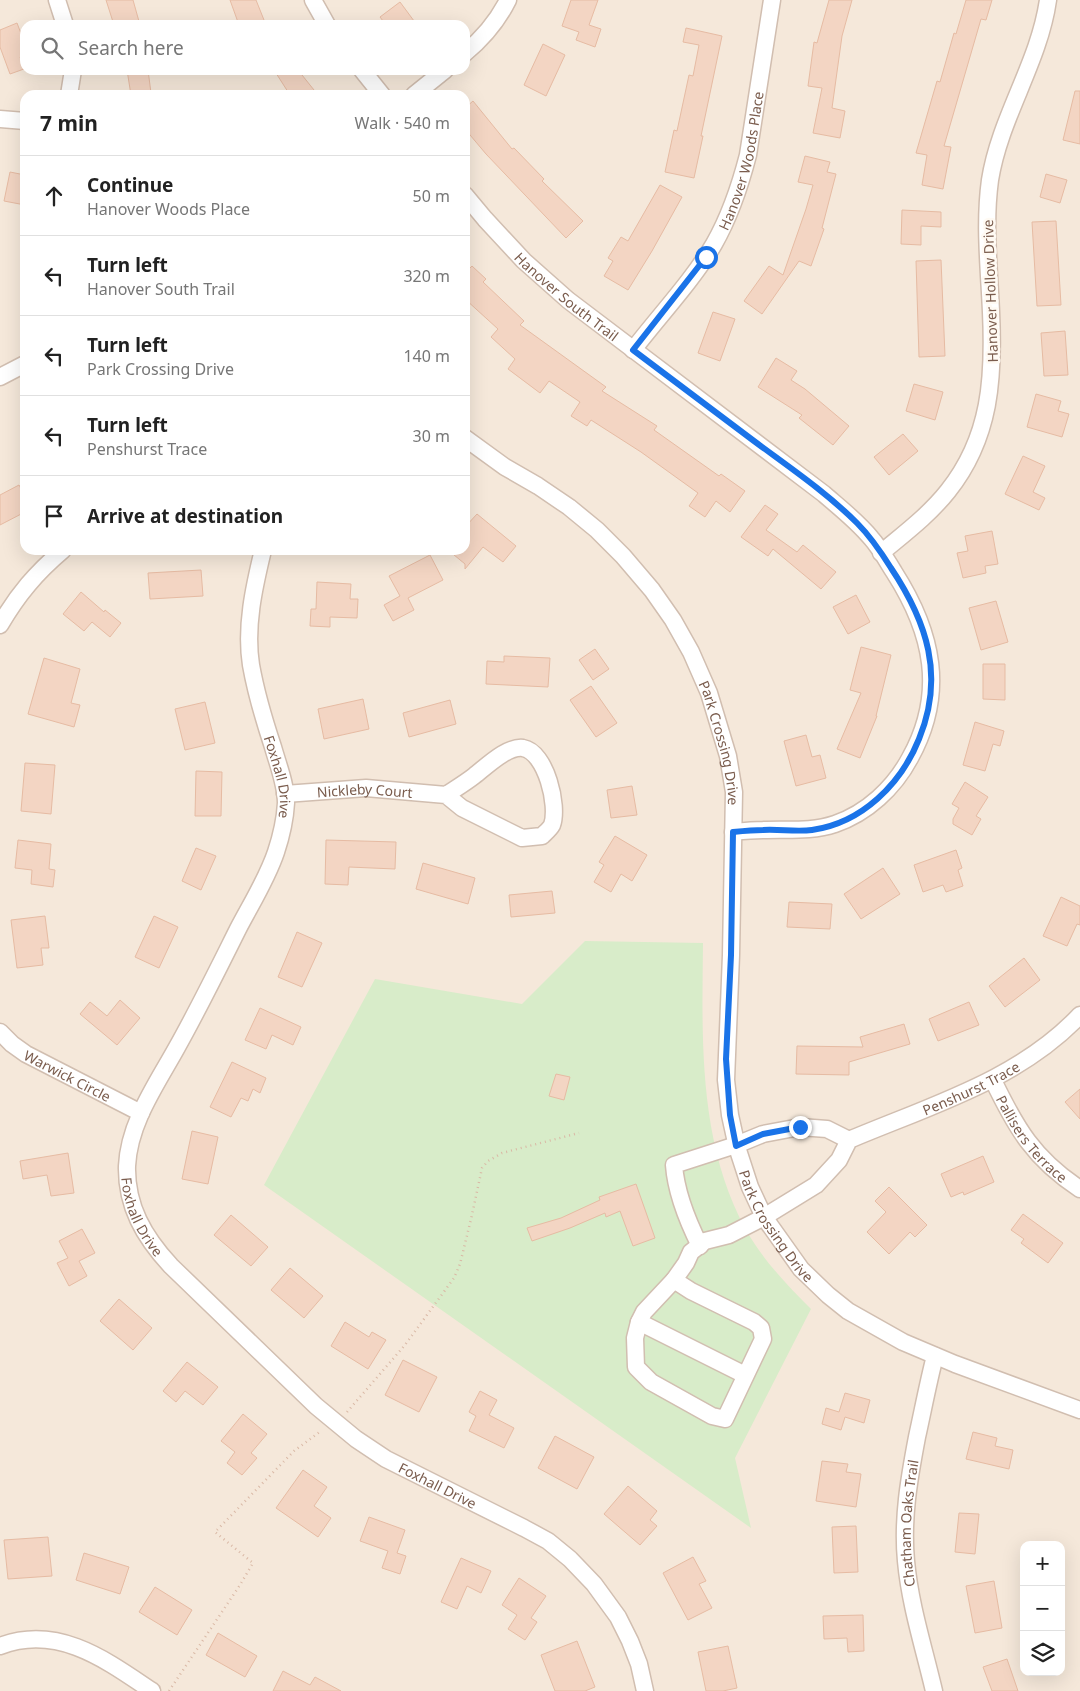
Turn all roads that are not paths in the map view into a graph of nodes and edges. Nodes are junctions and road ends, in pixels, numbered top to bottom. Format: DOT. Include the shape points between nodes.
graph roads {
  1 [pos="57,0"];
  2 [pos="314,0"];
  3 [pos="508,0"];
  4 [pos="772,0"];
  5 [pos="1048,0"];
  6 [pos="63,20"];
  7 [pos="324,20"];
  8 [pos="470,48"];
  9 [pos="72,75"];
  10 [pos="366,75"];
  11 [pos="439,75"];
  12 [pos="70,90"];
  13 [pos="378,90"];
  14 [pos="420,90"];
  15 [pos="0,119"];
  16 [pos="20,121"];
  17 [pos="470,201"];
  18 [pos="633,350"];
  19 [pos="20,367"];
  20 [pos="0,377"];
  21 [pos="470,443"];
  22 [pos="881,553"];
  23 [pos="57,555"];
  24 [pos="262,555"];
  25 [pos="0,625"];
  26 [pos="285,794"];
  27 [pos="446,795"];
  28 [pos="733,832"];
  29 [pos="1080,1015"];
  30 [pos="0,1032"];
  31 [pos="992,1080"];
  32 [pos="141,1113"];
  33 [pos="849,1140"];
  34 [pos="736,1146"];
  35 [pos="1080,1189"];
  36 [pos="764,1217"];
  37 [pos="700,1246"];
  38 [pos="674,1280"];
  39 [pos="639,1322"];
  40 [pos="935,1356"];
  41 [pos="746,1375"];
  42 [pos="1080,1410"];
  43 [pos="0,1646"];
  44 [pos="152,1691"];
  45 [pos="645,1691"];
  46 [pos="934,1691"];
  1 -- 6 [label="street"];
  2 -- 7 [label="street"];
  3 -- 8 [label="street" via="498,17"];
  4 -- 18 [label="street, Hanover Woods Place" via="748,155 731,210 706,257"];
  5 -- 22 [label="street, Hanover Hollow Drive" via="1041,33 1005,124 991,178 987,248 993,368 981,429 972,451 947,491"];
  9 -- 12 [label="street"];
  10 -- 13 [label="street"];
  11 -- 14 [label="street"];
  15 -- 16 [label="street"];
  17 -- 18 [label="street, Hanover South Trail" via="524,261"];
  18 -- 22 [label="street, Hanover South Trail" via="824,494 872,538"];
  19 -- 20 [label="street"];
  21 -- 28 [label="street, Park Crossing Drive" via="569,507 597,530 652,590 673,620 709,692 718,720 734,792"];
  22 -- 28 [label="street, Hanover South Trail" via="914,606 928,646 931,699 916,748 892,785 856,815 812,830"];
  23 -- 25 [label="street" via="32,578"];
  24 -- 26 [label="street, Foxhall Drive" via="251,613 251,662 256,694"];
  26 -- 27 [label="street, Nickleby Court" via="366,788"];
  26 -- 32 [label="street, Foxhall Drive" via="283,825 270,866"];
  27 -- 27 [label="street" via="462,808 522,838 542,836 552,826 555,807 549,780 538,756 524,748 512,749"];
  28 -- 34 [label="street, Park Crossing Drive" via="726,1059"];
  29 -- 31 [label="street, Penshurst Trace" via="1035,1054"];
  30 -- 32 [label="street, Warwick Circle" via="26,1054"];
  31 -- 33 [label="street, Penshurst Trace"];
  31 -- 35 [label="street, Pallisers Terrace" via="1029,1144 1049,1166"];
  32 -- 45 [label="street, Foxhall Drive" via="127,1167 130,1198 144,1233 154,1248 316,1406 356,1439 386,1459 524,1528 570,1559 594,1584 618,1617 639,1664"];
  33 -- 34 [label="street" via="827,1129 800,1127 763,1134"];
  33 -- 36 [label="street" via="839,1160 816,1185"];
  34 -- 36 [label="street, Park Crossing Drive"];
  34 -- 37 [label="street" via="674,1165 675,1180 688,1222"];
  36 -- 37 [label="street"];
  36 -- 40 [label="street, Park Crossing Drive" via="801,1269 828,1295 878,1329"];
  37 -- 38 [label="street" via="691,1252"];
  38 -- 39 [label="street" via="644,1312"];
  38 -- 41 [label="street" via="761,1328 763,1339"];
  39 -- 41 [label="street"];
  39 -- 41 [label="street" via="635,1338 636,1367 651,1382 712,1416 724,1419"];
  40 -- 42 [label="street, Park Crossing Drive"];
  40 -- 46 [label="street, Chatham Oaks Trail" via="907,1488 904,1524 911,1594"];
  43 -- 44 [label="street" via="46,1639 66,1643 85,1649"];
}
